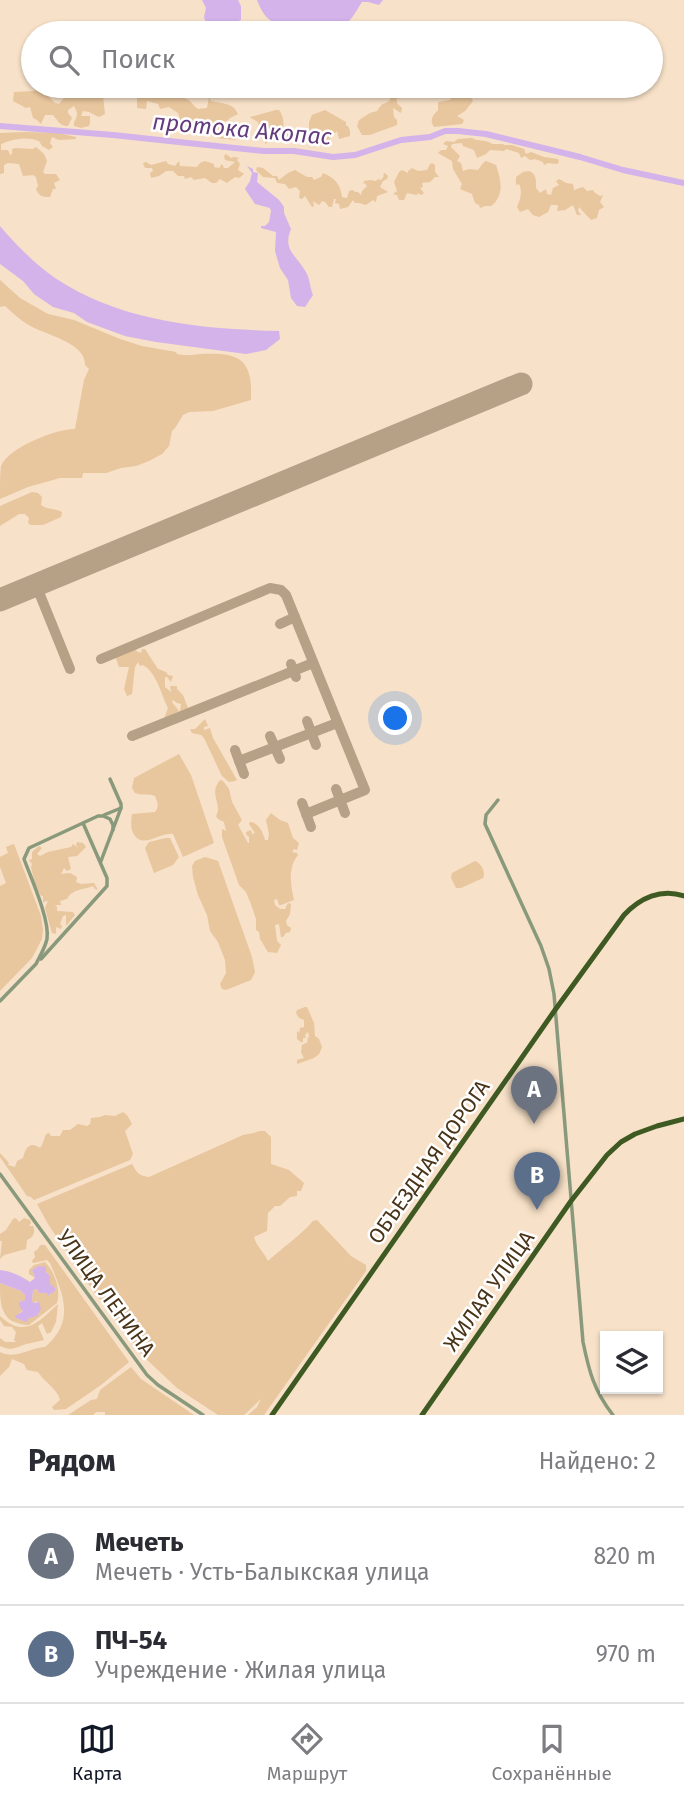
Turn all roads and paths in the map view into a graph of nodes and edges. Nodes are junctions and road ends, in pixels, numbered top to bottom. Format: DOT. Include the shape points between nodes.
graph roads {
  1 [pos="110,779"];
  2 [pos="498,800"];
  3 [pos="121,808"];
  4 [pos="103,816"];
  5 [pos="83,823"];
  6 [pos="113,831"];
  7 [pos="100,863"];
  8 [pos="684,896"];
  9 [pos="47,939"];
  10 [pos="56,943"];
  11 [pos="36,964"];
  12 [pos="0,1001"];
  13 [pos="555,1010"];
  14 [pos="684,1119"];
  15 [pos="0,1174"];
  16 [pos="571,1201"];
  17 [pos="203,1415"];
  18 [pos="272,1415"];
  19 [pos="422,1415"];
  20 [pos="613,1415"];
  1 -- 3 [label="street"];
  2 -- 13 [label="street" via="485,824 541,946"];
  3 -- 4 [label="street"];
  3 -- 6 [label="street"];
  4 -- 5 [label="street"];
  4 -- 6 [label="street" via="112,821"];
  5 -- 7 [label="street"];
  5 -- 9 [label="street" via="31,846 24,856 47,925"];
  6 -- 7 [label="street"];
  7 -- 10 [label="street" via="107,886"];
  8 -- 13 [label="main road, ОБЪЕЗДНАЯ ДОРОГА" via="654,895 629,910"];
  9 -- 10 [label="street"];
  9 -- 11 [label="street"];
  10 -- 11 [label="street"];
  11 -- 12 [label="street"];
  13 -- 16 [label="street"];
  13 -- 18 [label="main road, ОБЪЕЗДНАЯ ДОРОГА"];
  14 -- 16 [label="main road, ЖИЛАЯ УЛИЦА" via="621,1142"];
  15 -- 17 [label="street, УЛИЦА ЛЕНИНА" via="146,1375"];
  16 -- 19 [label="main road, ЖИЛАЯ УЛИЦА"];
  16 -- 20 [label="street" via="586,1355 595,1389"];
}
